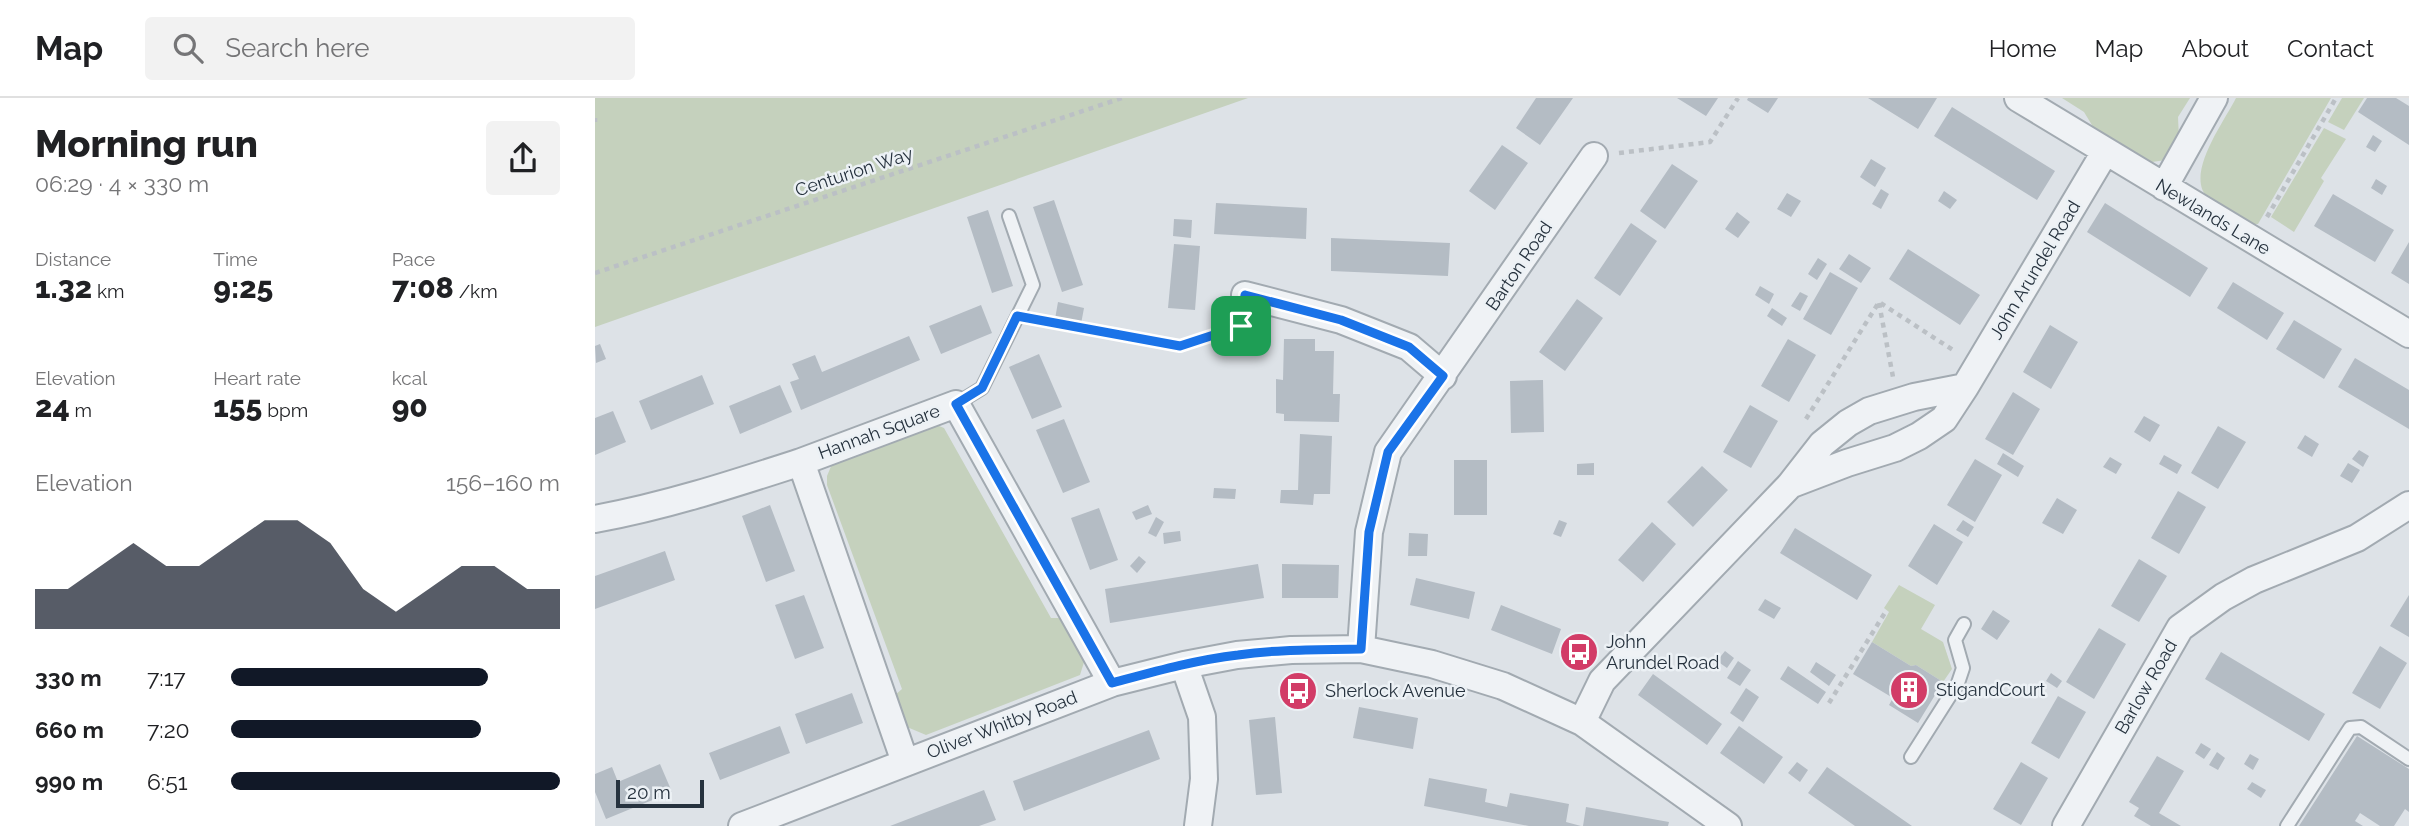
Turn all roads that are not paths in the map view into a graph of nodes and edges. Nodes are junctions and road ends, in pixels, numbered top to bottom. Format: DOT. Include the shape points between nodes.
graph roads {
  1 [pos="2018,98"];
  2 [pos="2214,98"];
  3 [pos="2105,152"];
  4 [pos="1594,156"];
  5 [pos="2164,187"];
  6 [pos="1009,216"];
  7 [pos="1245,295"];
  8 [pos="2409,334"];
  9 [pos="1443,376"];
  10 [pos="1971,377"];
  11 [pos="956,404"];
  12 [pos="801,462"];
  13 [pos="1790,485"];
  14 [pos="2409,505"];
  15 [pos="595,519"];
  16 [pos="1964,624"];
  17 [pos="1361,649"];
  18 [pos="1184,665"];
  19 [pos="1112,683"];
  20 [pos="1582,722"];
  21 [pos="1911,757"];
  22 [pos="2409,759"];
  23 [pos="905,762"];
  24 [pos="742,826"];
  25 [pos="1198,826"];
  26 [pos="1728,826"];
  27 [pos="2066,826"];
  28 [pos="2287,826"];
  1 -- 3 [label="street, Newlands Lane"];
  2 -- 5 [label="street"];
  3 -- 5 [label="street, Newlands Lane"];
  3 -- 10 [label="street, John Arundel Road"];
  4 -- 9 [label="street, Barton Road"];
  5 -- 8 [label="street, Newlands Lane"];
  6 -- 11 [label="lane" via="1033,285 982,388"];
  7 -- 9 [label="street" via="1341,320 1398,342"];
  9 -- 17 [label="street, Barton Road" via="1388,452 1369,532"];
  10 -- 13 [label="street, John Arundel Road" via="1869,411 1848,423 1822,444"];
  10 -- 13 [label="street, John Arundel Road" via="1944,419 1919,436"];
  11 -- 12 [label="street, Hannah Square"];
  11 -- 19 [label="street, Hannah Square"];
  12 -- 15 [label="street" via="714,491"];
  12 -- 23 [label="street, Hannah Square"];
  13 -- 20 [label="street, John Arundel Road" via="1602,681"];
  14 -- 27 [label="street, Barlow Road" via="2357,538 2254,580 2181,628"];
  16 -- 21 [label="lane" via="1955,640 1963,668 1958,683"];
  17 -- 18 [label="street, Oliver Whitby Road" via="1251,653"];
  17 -- 20 [label="street, Oliver Whitby Road" via="1503,686"];
  18 -- 19 [label="street, Oliver Whitby Road"];
  18 -- 25 [label="street" via="1202,717 1204,779"];
  19 -- 23 [label="street, Oliver Whitby Road"];
  20 -- 26 [label="street, Oliver Whitby Road"];
  22 -- 28 [label="lane" via="2361,727 2350,727"];
  23 -- 24 [label="street, Oliver Whitby Road"];
}
